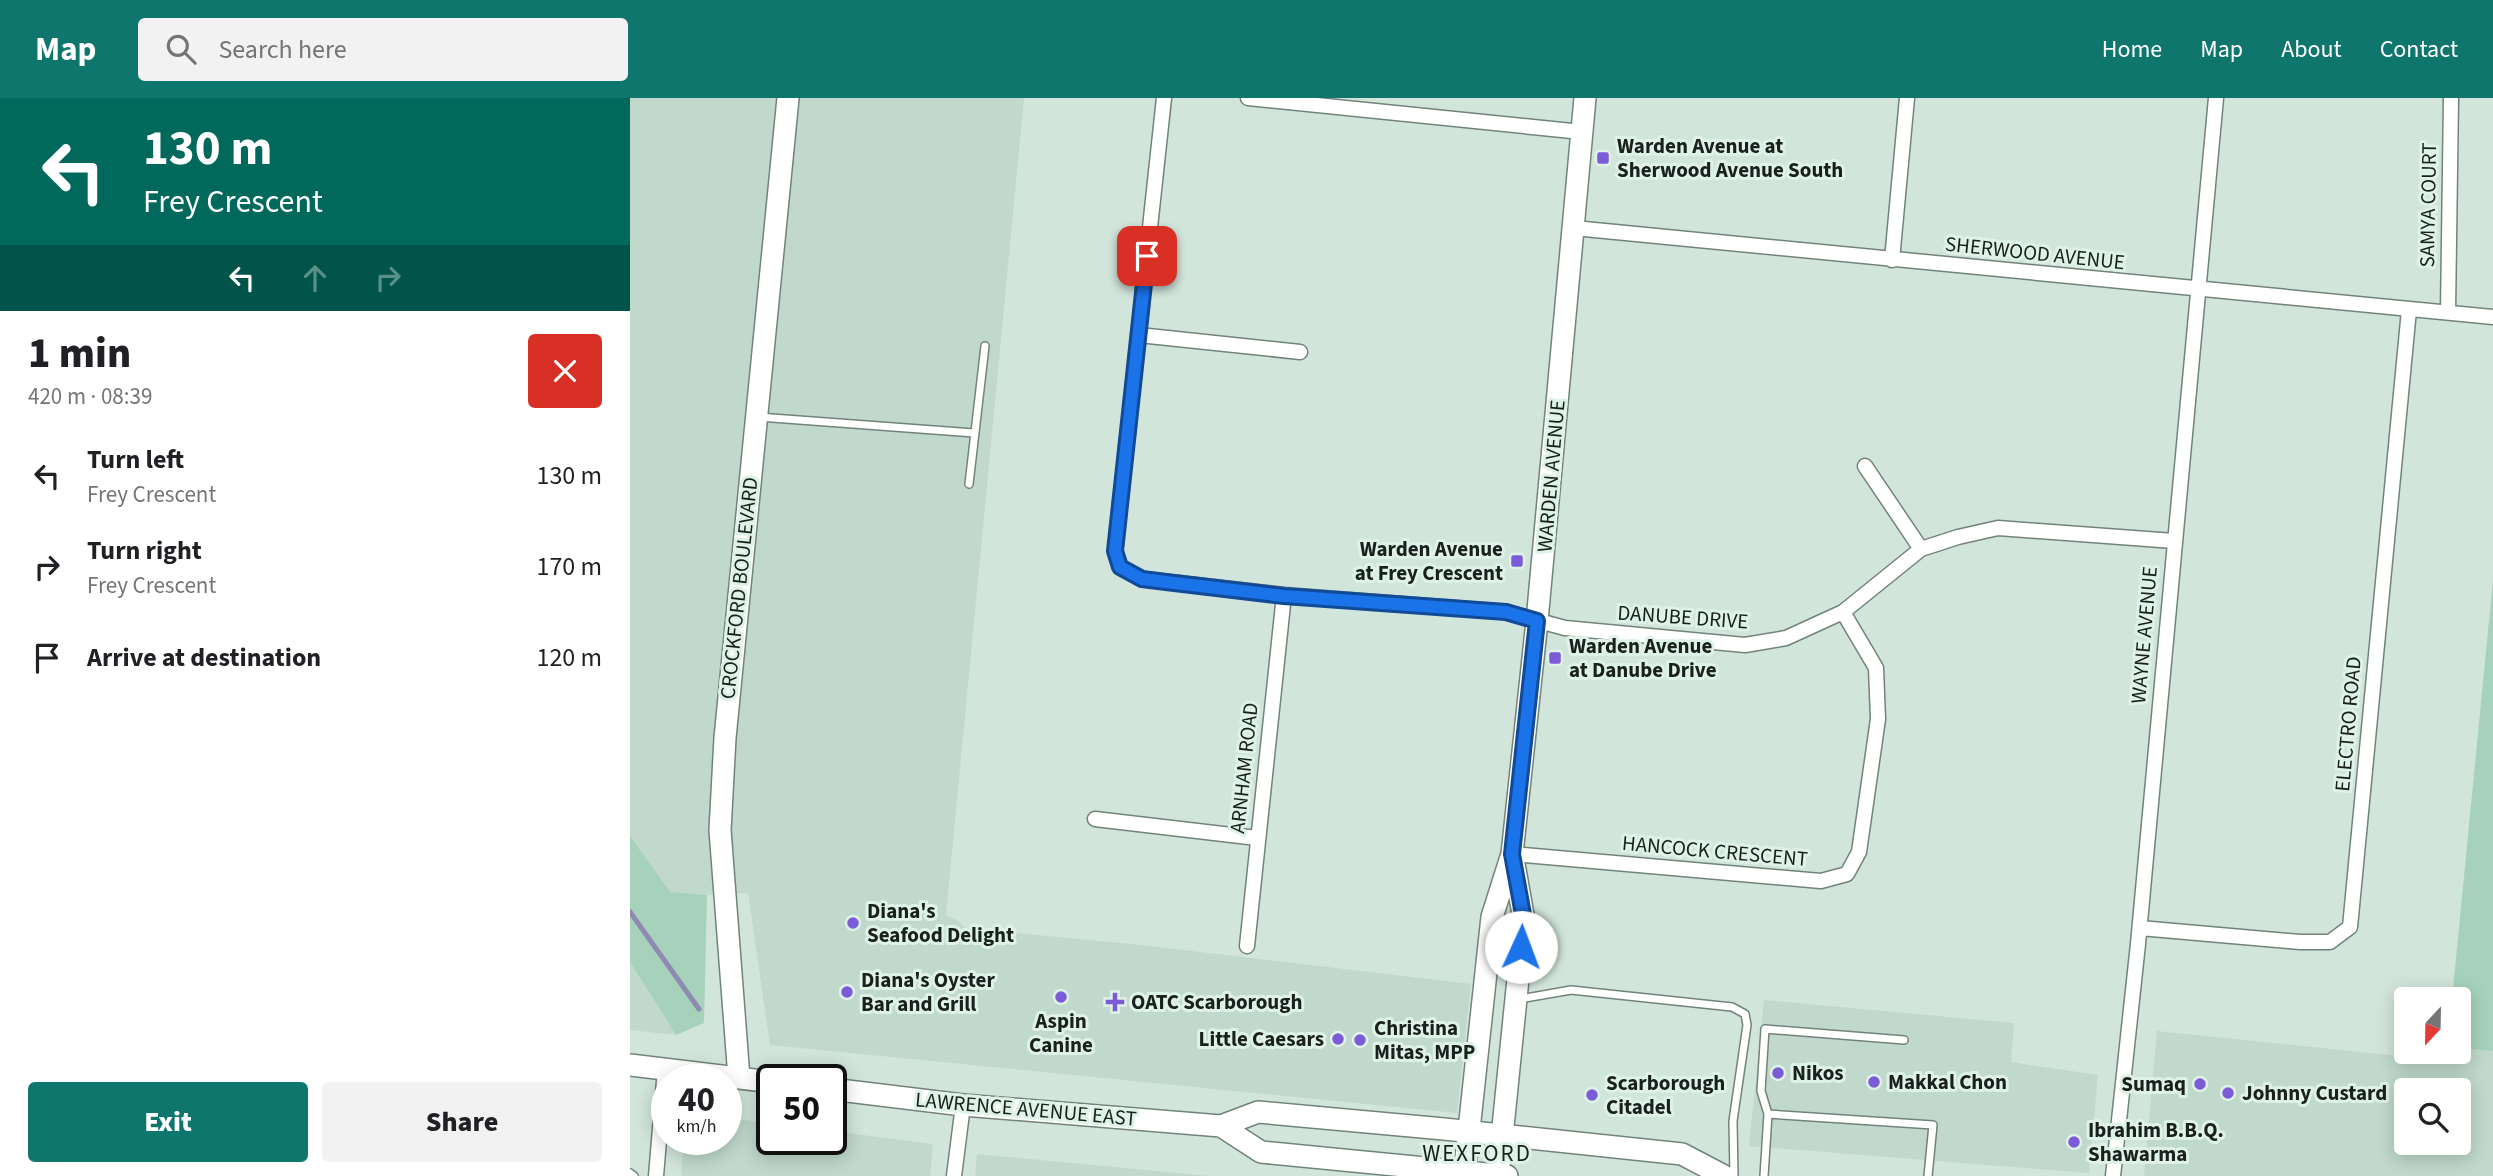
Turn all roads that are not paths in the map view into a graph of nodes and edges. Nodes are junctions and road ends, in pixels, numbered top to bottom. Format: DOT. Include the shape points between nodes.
graph roads {
  1 [pos="788,98"];
  2 [pos="1164,98"];
  3 [pos="1248,98"];
  4 [pos="1585,98"];
  5 [pos="1907,98"];
  6 [pos="2216,98"];
  7 [pos="2451,98"];
  8 [pos="1582,132"];
  9 [pos="1574,228"];
  10 [pos="1892,260"];
  11 [pos="2198,290"];
  12 [pos="2409,310"];
  13 [pos="2448,312"];
  14 [pos="2493,317"];
  15 [pos="1139,335"];
  16 [pos="985,345"];
  17 [pos="1300,352"];
  18 [pos="756,416"];
  19 [pos="974,433"];
  20 [pos="1865,466"];
  21 [pos="969,484"];
  22 [pos="2174,541"];
  23 [pos="1920,549"];
  24 [pos="1284,596"];
  25 [pos="1843,612"];
  26 [pos="1537,621"];
  27 [pos="1095,819"];
  28 [pos="1257,838"];
  29 [pos="1512,854"];
  30 [pos="2140,928"];
  31 [pos="1247,946"];
  32 [pos="1515,1000"];
  33 [pos="1904,1040"];
  34 [pos="738,1064"];
  35 [pos="630,1065"];
  36 [pos="651,1067"];
  37 [pos="847,1091"];
  38 [pos="963,1105"];
  39 [pos="1768,1114"];
  40 [pos="1221,1126"];
  41 [pos="1468,1132"];
  42 [pos="1501,1135"];
  43 [pos="658,1155"];
  44 [pos="630,1173"];
  45 [pos="1464,1175"];
  46 [pos="635,1176"];
  47 [pos="656,1176"];
  48 [pos="954,1176"];
  49 [pos="1498,1176"];
  50 [pos="1507,1176"];
  51 [pos="1724,1176"];
  52 [pos="1734,1176"];
  53 [pos="1764,1176"];
  54 [pos="1927,1176"];
  55 [pos="2113,1176"];
  1 -- 18 [label="main road, CROCKFORD BOULEVARD"];
  2 -- 15 [label="street, DANUBE DRIVE"];
  3 -- 8 [label="street"];
  4 -- 8 [label="main road, WARDEN AVENUE"];
  5 -- 10 [label="street"];
  6 -- 11 [label="street, WAYNE AVENUE"];
  7 -- 13 [label="street, SAMYA COURT"];
  8 -- 9 [label="main road, WARDEN AVENUE"];
  9 -- 10 [label="street, SHERWOOD AVENUE"];
  9 -- 26 [label="main road, WARDEN AVENUE"];
  10 -- 11 [label="street, SHERWOOD AVENUE"];
  11 -- 12 [label="street, SHERWOOD AVENUE"];
  11 -- 22 [label="street, WAYNE AVENUE"];
  12 -- 13 [label="street, SHERWOOD AVENUE"];
  12 -- 30 [label="street, ELECTRO ROAD" via="2350,927 2330,942"];
  13 -- 14 [label="street, SHERWOOD AVENUE"];
  15 -- 17 [label="street"];
  15 -- 24 [label="street, DANUBE DRIVE" via="1115,551 1120,567 1142,579"];
  16 -- 19 [label="lane"];
  18 -- 19 [label="lane"];
  18 -- 34 [label="main road, CROCKFORD BOULEVARD" via="720,830"];
  19 -- 21 [label="lane"];
  20 -- 23 [label="street"];
  22 -- 23 [label="street, DANUBE DRIVE" via="1998,528"];
  22 -- 30 [label="street, WAYNE AVENUE"];
  23 -- 25 [label="street, DANUBE DRIVE"];
  24 -- 26 [label="street, DANUBE DRIVE" via="1499,612"];
  24 -- 28 [label="street, ARNHAM ROAD"];
  25 -- 26 [label="street, DANUBE DRIVE" via="1786,638 1745,645 1565,628"];
  25 -- 29 [label="street, HANCOCK CRESCENT" via="1876,668 1878,719 1859,852 1847,874 1821,881"];
  26 -- 29 [label="main road, WARDEN AVENUE"];
  27 -- 28 [label="street"];
  28 -- 31 [label="street, ARNHAM ROAD"];
  29 -- 32 [label="main road, WARDEN AVENUE" via="1524,920"];
  29 -- 41 [label="main road, WARDEN AVENUE" via="1492,917"];
  30 -- 55 [label="street, WAYNE AVENUE"];
  32 -- 42 [label="main road, WARDEN AVENUE"];
  32 -- 52 [label="lane" via="1571,990 1732,1006 1745,1014 1733,1121"];
  33 -- 39 [label="lane" via="1765,1029 1760,1091"];
  35 -- 36 [label="main road"];
  37 -- 38 [label="main road, LAWRENCE AVENUE EAST"];
  38 -- 40 [label="main road, LAWRENCE AVENUE EAST"];
  38 -- 48 [label="street"];
  39 -- 53 [label="lane"];
  39 -- 54 [label="lane" via="1933,1125"];
  40 -- 41 [label="main road, LAWRENCE AVENUE EAST" via="1258,1112"];
  40 -- 45 [label="main road, LAWRENCE AVENUE EAST" via="1261,1152"];
  41 -- 42 [label="main road, LAWRENCE AVENUE EAST"];
  41 -- 45 [label="main road, WARDEN AVENUE"];
  42 -- 49 [label="main road, WARDEN AVENUE"];
  42 -- 51 [label="main road, LAWRENCE AVENUE EAST" via="1682,1154"];
  43 -- 47 [label="street"];
  44 -- 46 [label="lane"];
  45 -- 49 [label="main road, LAWRENCE AVENUE EAST"];
  49 -- 50 [label="main road, LAWRENCE AVENUE EAST"];
}
